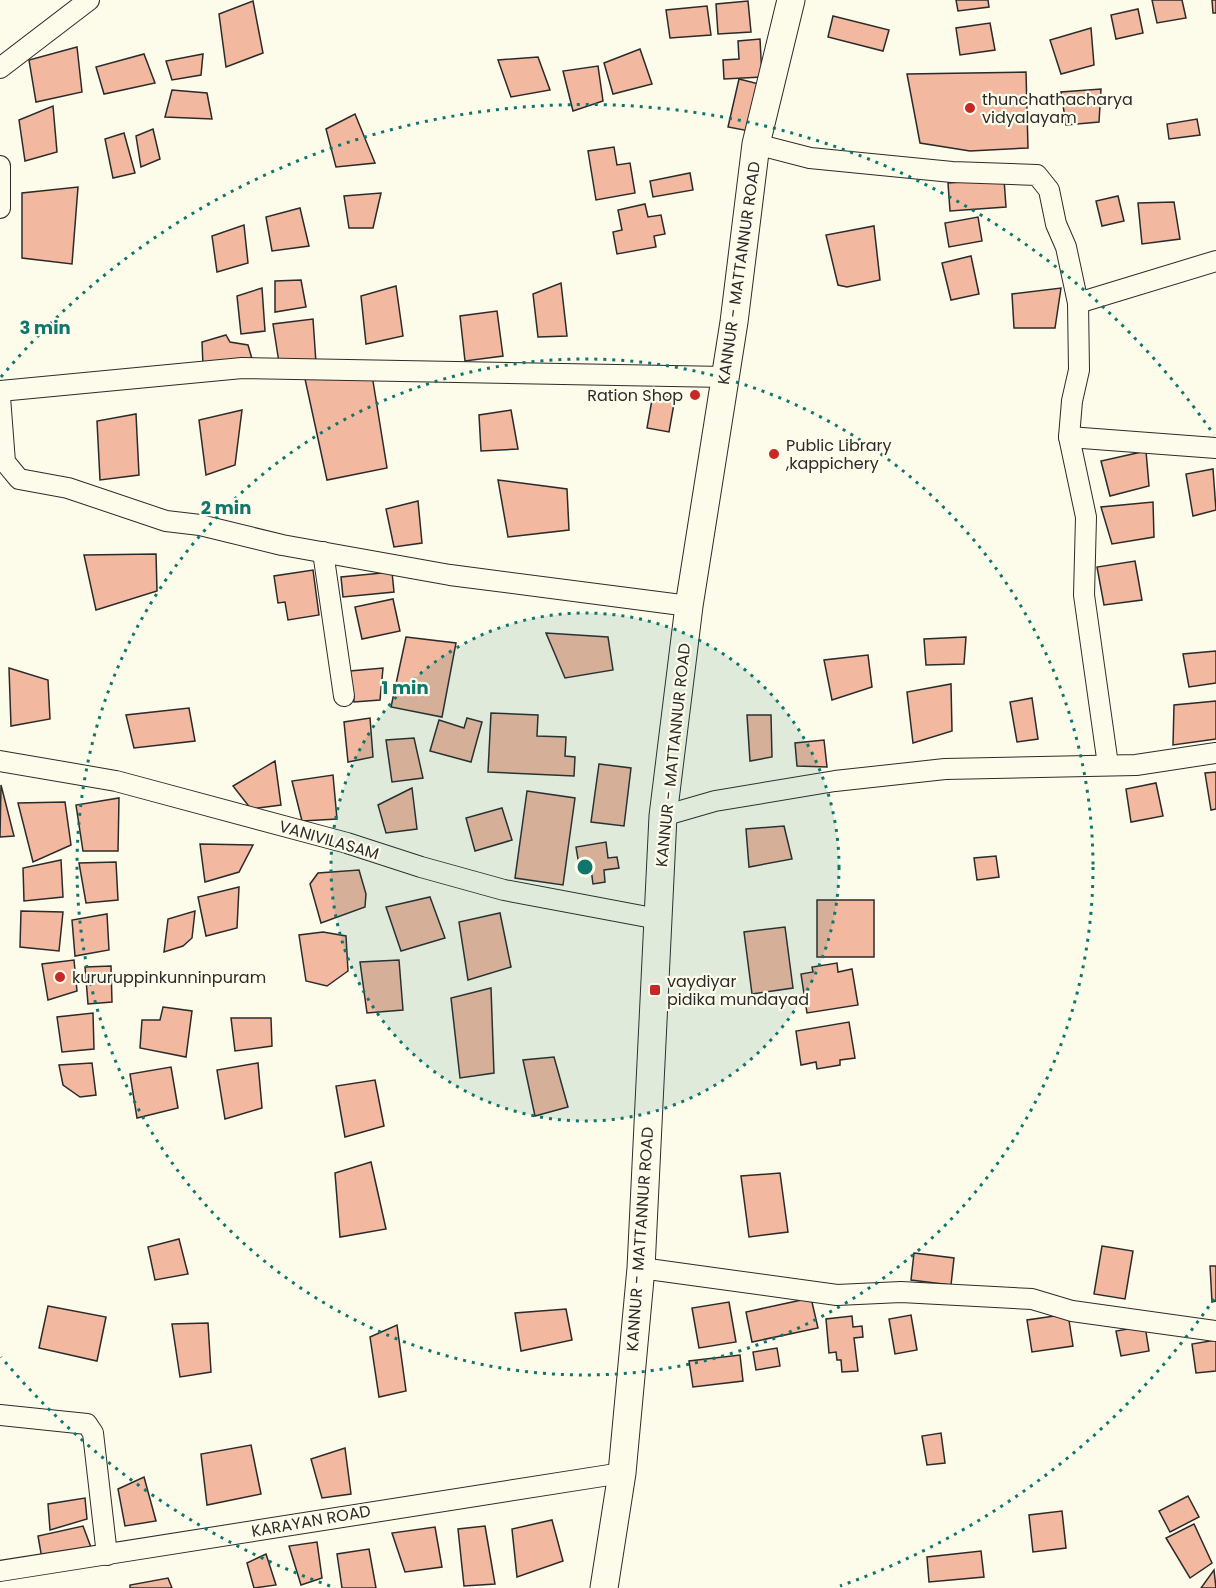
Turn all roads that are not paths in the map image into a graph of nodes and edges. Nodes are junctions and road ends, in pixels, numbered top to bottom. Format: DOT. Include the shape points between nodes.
graph roads {
  1 [pos="89,0"];
  2 [pos="791,0"];
  3 [pos="0,68"];
  4 [pos="756,144"];
  5 [pos="0,166"];
  6 [pos="0,208"];
  7 [pos="1216,261"];
  8 [pos="1078,303"];
  9 [pos="725,377"];
  10 [pos="0,391"];
  11 [pos="0,397"];
  12 [pos="1069,437"];
  13 [pos="1216,448"];
  14 [pos="323,552"];
  15 [pos="689,606"];
  16 [pos="344,696"];
  17 [pos="1216,753"];
  18 [pos="0,761"];
  19 [pos="1108,765"];
  20 [pos="663,816"];
  21 [pos="657,919"];
  22 [pos="641,1268"];
  23 [pos="1216,1331"];
  24 [pos="0,1415"];
  25 [pos="622,1473"];
  26 [pos="107,1555"];
  27 [pos="0,1571"];
  28 [pos="604,1588"];
  1 -- 3 [label="street"];
  2 -- 4 [label="main road, KANNUR - MATTANNUR ROAD"];
  4 -- 8 [label="street" via="810,158 952,172 1037,175 1049,190"];
  4 -- 9 [label="main road, KANNUR - MATTANNUR ROAD"];
  5 -- 6 [label="street"];
  7 -- 8 [label="street"];
  8 -- 12 [label="street" via="1078,370"];
  9 -- 10 [label="street" via="242,368"];
  9 -- 15 [label="main road, KANNUR - MATTANNUR ROAD"];
  11 -- 14 [label="street" via="5,462 19,479 68,488 166,521"];
  12 -- 13 [label="street"];
  12 -- 19 [label="street" via="1086,517 1084,595"];
  14 -- 15 [label="street" via="450,575"];
  14 -- 16 [label="street"];
  15 -- 20 [label="main road, KANNUR - MATTANNUR ROAD"];
  17 -- 19 [label="street" via="1136,765"];
  18 -- 21 [label="street, VANIVILASAM" via="127,783 504,890"];
  19 -- 20 [label="street" via="945,769 835,781 716,801"];
  20 -- 21 [label="main road, KANNUR - MATTANNUR ROAD"];
  21 -- 22 [label="main road, KANNUR - MATTANNUR ROAD"];
  22 -- 23 [label="street" via="837,1295 902,1292 1032,1299 1072,1311"];
  22 -- 25 [label="main road, KANNUR - MATTANNUR ROAD"];
  24 -- 26 [label="street" via="87,1424 93,1433"];
  25 -- 26 [label="street, KARAYAN ROAD"];
  25 -- 28 [label="main road, KANNUR - MATTANNUR ROAD"];
  26 -- 27 [label="street, KARAYAN ROAD"];
}
